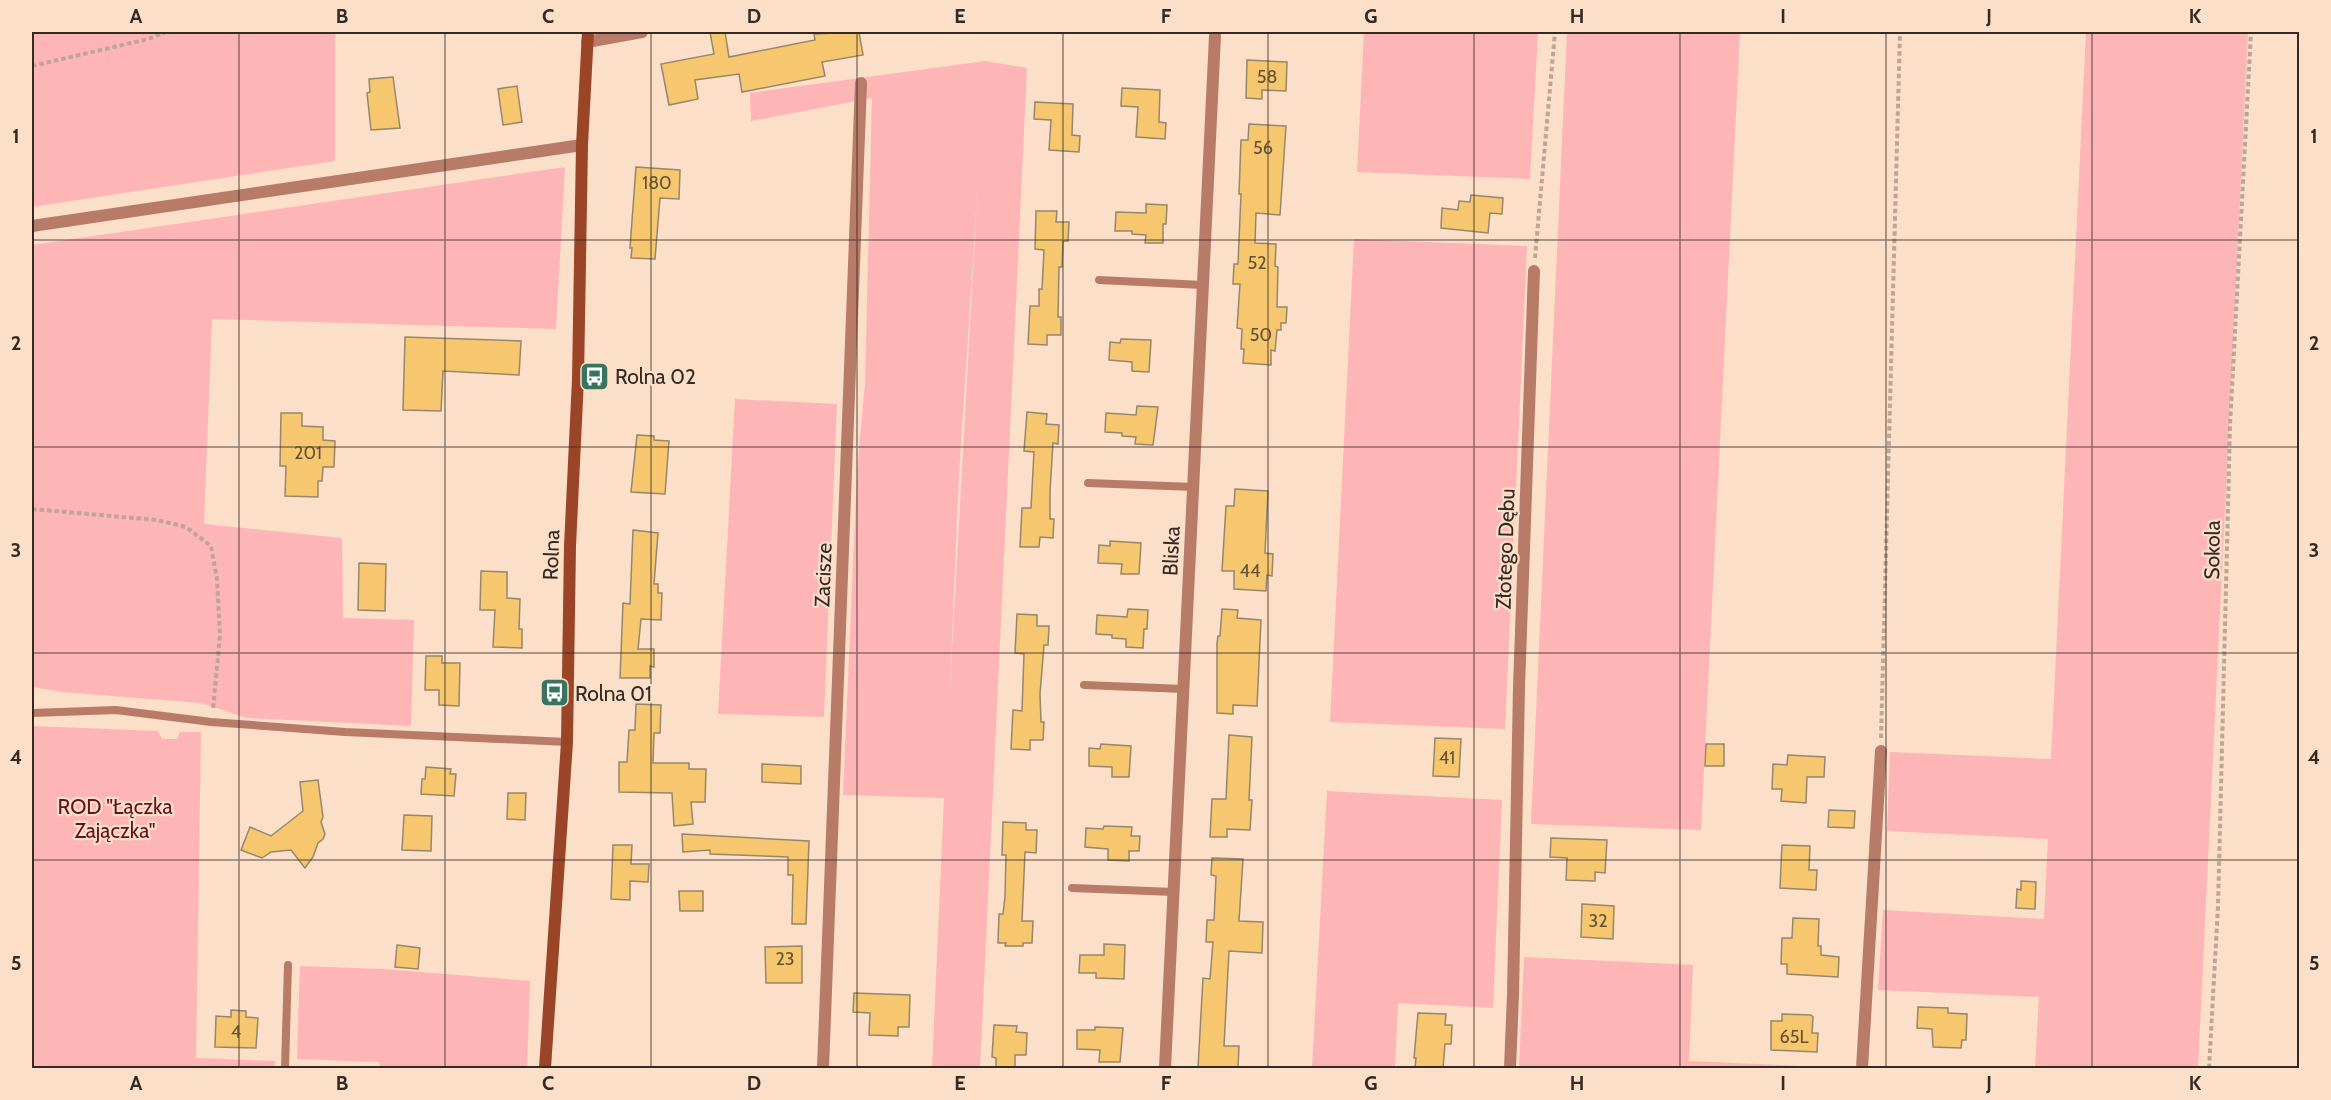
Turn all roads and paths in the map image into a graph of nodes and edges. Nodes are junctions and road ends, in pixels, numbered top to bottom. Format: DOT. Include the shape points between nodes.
graph roads {
  1 [pos="166,32"];
  2 [pos="642,32"];
  3 [pos="1555,32"];
  4 [pos="1900,32"];
  5 [pos="2251,32"];
  6 [pos="1215,36"];
  7 [pos="588,37"];
  8 [pos="32,66"];
  9 [pos="861,83"];
  10 [pos="582,145"];
  11 [pos="32,226"];
  12 [pos="1534,271"];
  13 [pos="1099,280"];
  14 [pos="1203,285"];
  15 [pos="1088,483"];
  16 [pos="1194,486"];
  17 [pos="32,509"];
  18 [pos="1084,685"];
  19 [pos="1184,689"];
  20 [pos="32,713"];
  21 [pos="212,722"];
  22 [pos="567,742"];
  23 [pos="1881,751"];
  24 [pos="1072,888"];
  25 [pos="1174,892"];
  26 [pos="288,965"];
  27 [pos="285,1068"];
  28 [pos="545,1068"];
  29 [pos="823,1068"];
  30 [pos="1165,1068"];
  31 [pos="1510,1068"];
  32 [pos="1863,1068"];
  33 [pos="2209,1068"];
  1 -- 8 [label="path"];
  2 -- 7 [label="street, Rolna"];
  3 -- 12 [label="path"];
  4 -- 23 [label="path"];
  5 -- 33 [label="path, Sokola" via="2230,426 2218,907"];
  6 -- 14 [label="street, Bliska"];
  7 -- 10 [label="street, Rolna"];
  9 -- 29 [label="street, Zacisze"];
  10 -- 11 [label="street"];
  10 -- 22 [label="street, Rolna"];
  12 -- 31 [label="street, Złotego Dębu"];
  13 -- 14 [label="lane"];
  14 -- 16 [label="street, Bliska"];
  15 -- 16 [label="lane"];
  16 -- 19 [label="street, Bliska"];
  17 -- 21 [label="path" via="157,520 186,527 211,546 220,635"];
  18 -- 19 [label="lane"];
  19 -- 25 [label="street, Bliska"];
  20 -- 21 [label="lane" via="116,710"];
  21 -- 22 [label="lane"];
  22 -- 28 [label="street, Rolna"];
  23 -- 32 [label="street"];
  24 -- 25 [label="lane"];
  25 -- 30 [label="street, Bliska"];
  26 -- 27 [label="lane"];
}
